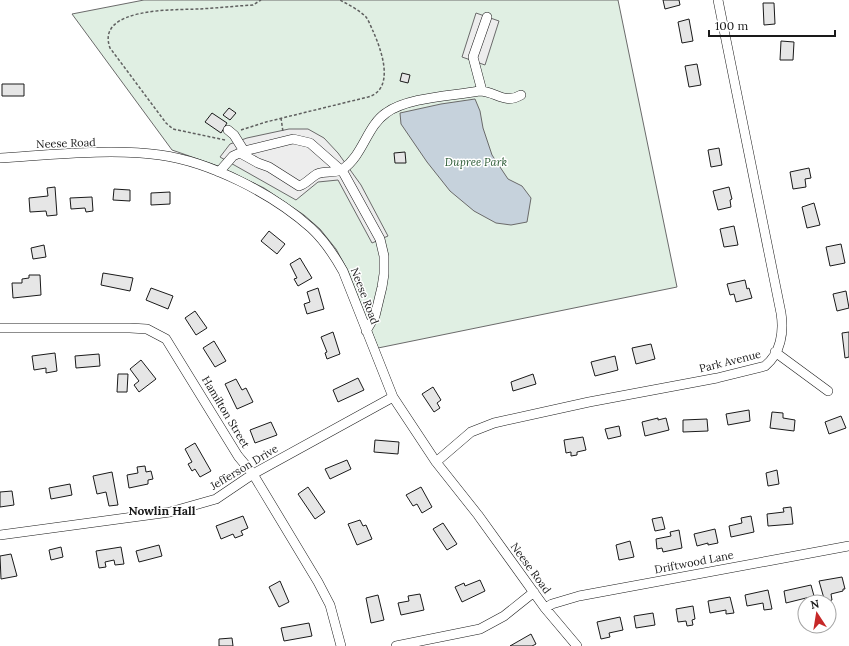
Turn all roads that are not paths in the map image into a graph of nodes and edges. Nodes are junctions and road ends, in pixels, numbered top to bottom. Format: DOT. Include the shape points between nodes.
graph roads {
  1 [pos="718,0"];
  2 [pos="486,17"];
  3 [pos="482,91"];
  4 [pos="521,96"];
  5 [pos="231,132"];
  6 [pos="242,152"];
  7 [pos="0,158"];
  8 [pos="342,170"];
  9 [pos="219,172"];
  10 [pos="0,328"];
  11 [pos="366,331"];
  12 [pos="775,352"];
  13 [pos="828,391"];
  14 [pos="393,397"];
  15 [pos="436,462"];
  16 [pos="253,474"];
  17 [pos="0,535"];
  18 [pos="849,546"];
  19 [pos="534,592"];
  20 [pos="545,608"];
  21 [pos="341,646"];
  22 [pos="396,646"];
  23 [pos="577,646"];
  1 -- 12 [label="street, Park Avenue" via="781,313 782,335"];
  2 -- 3 [label="street" via="473,57"];
  3 -- 4 [label="street" via="508,100"];
  3 -- 8 [label="street" via="411,103 386,113 377,122 350,163"];
  5 -- 6 [label="street"];
  6 -- 8 [label="street" via="298,139 310,143"];
  6 -- 8 [label="street" via="299,186 316,174"];
  6 -- 9 [label="street" via="233,156"];
  7 -- 9 [label="street, Neese Road" via="142,153 174,157"];
  8 -- 11 [label="street" via="380,239 384,256 382,287 375,316"];
  9 -- 11 [label="street, Neese Road" via="258,191 289,210 311,228 333,253 343,271"];
  10 -- 16 [label="street, Hamilton Street" via="130,328 147,329 160,334 173,348 238,456"];
  11 -- 14 [label="street, Neese Road"];
  12 -- 13 [label="street"];
  12 -- 15 [label="street, Park Avenue" via="770,362 758,368 494,423 476,429 462,438"];
  14 -- 15 [label="street, Neese Road"];
  14 -- 16 [label="street, Jefferson Drive"];
  15 -- 19 [label="street, Neese Road"];
  16 -- 17 [label="street, Jefferson Drive" via="216,499 170,512"];
  16 -- 21 [label="street, Hamilton Street" via="330,605"];
  18 -- 20 [label="street, Driftwood Lane" via="579,596"];
  19 -- 20 [label="street, Neese Road"];
  19 -- 22 [label="street" via="504,616 480,629"];
  20 -- 23 [label="street, Neese Road"];
}
